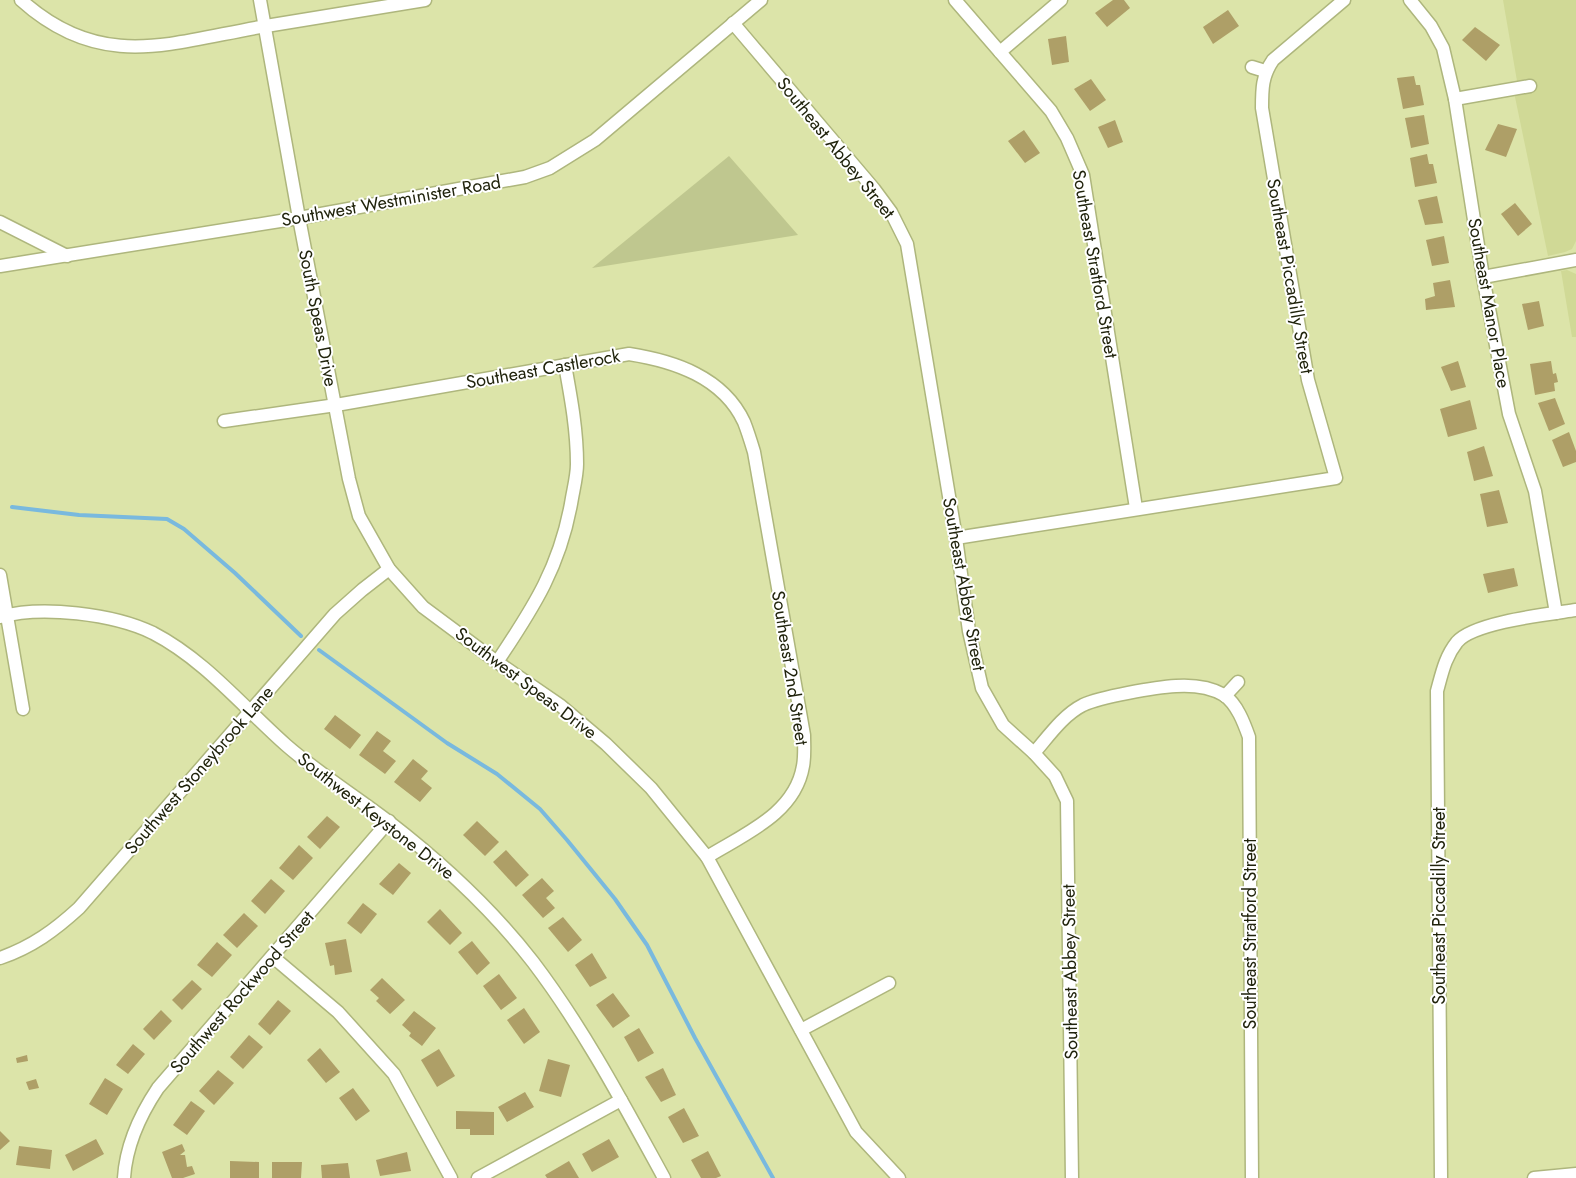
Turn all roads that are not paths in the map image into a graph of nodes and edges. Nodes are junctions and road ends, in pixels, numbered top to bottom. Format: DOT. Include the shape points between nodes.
graph roads {
  1 [pos="22,0"];
  2 [pos="260,0"];
  3 [pos="424,0"];
  4 [pos="761,0"];
  5 [pos="955,0"];
  6 [pos="1061,0"];
  7 [pos="1344,0"];
  8 [pos="1410,0"];
  9 [pos="733,23"];
  10 [pos="265,26"];
  11 [pos="1000,52"];
  12 [pos="1252,66"];
  13 [pos="1265,71"];
  14 [pos="1530,86"];
  15 [pos="1455,99"];
  16 [pos="299,218"];
  17 [pos="0,222"];
  18 [pos="67,256"];
  19 [pos="1576,260"];
  20 [pos="0,266"];
  21 [pos="1483,277"];
  22 [pos="565,365"];
  23 [pos="336,405"];
  24 [pos="224,421"];
  25 [pos="748,436"];
  26 [pos="1136,508"];
  27 [pos="956,538"];
  28 [pos="389,569"];
  29 [pos="0,575"];
  30 [pos="1576,610"];
  31 [pos="1556,613"];
  32 [pos="4,616"];
  33 [pos="496,662"];
  34 [pos="1238,682"];
  35 [pos="1225,696"];
  36 [pos="23,709"];
  37 [pos="250,711"];
  38 [pos="1034,753"];
  39 [pos="389,822"];
  40 [pos="707,857"];
  41 [pos="273,957"];
  42 [pos="0,958"];
  43 [pos="889,983"];
  44 [pos="801,1030"];
  45 [pos="621,1100"];
  46 [pos="1576,1174"];
  47 [pos="124,1178"];
  48 [pos="451,1178"];
  49 [pos="478,1178"];
  50 [pos="664,1178"];
  51 [pos="899,1178"];
  52 [pos="1072,1178"];
  53 [pos="1252,1178"];
  54 [pos="1441,1178"];
  55 [pos="1534,1178"];
  1 -- 10 [label="street" via="67,33 117,46 162,47"];
  2 -- 10 [label="street, South Speas Drive"];
  3 -- 10 [label="street"];
  4 -- 9 [label="street, Southwest Westminister Road"];
  5 -- 11 [label="street, Southeast Stratford Street"];
  6 -- 11 [label="street"];
  7 -- 13 [label="street" via="1273,60"];
  8 -- 15 [label="street, Southeast Manor Place" via="1431,26 1443,48"];
  9 -- 16 [label="street, Southwest Westminister Road" via="595,140 550,168 525,177"];
  9 -- 27 [label="street, Southeast Abbey Street" via="874,189 900,227 907,244"];
  10 -- 16 [label="street, South Speas Drive"];
  11 -- 26 [label="street, Southeast Stratford Street" via="1051,112 1083,175"];
  12 -- 13 [label="street"];
  13 -- 26 [label="street, Southeast Piccadilly Street" via="1262,108 1308,380 1336,478"];
  14 -- 15 [label="street"];
  15 -- 21 [label="street, Southeast Manor Place"];
  16 -- 18 [label="street, Southwest Westminister Road"];
  16 -- 23 [label="street, South Speas Drive"];
  17 -- 18 [label="street"];
  18 -- 20 [label="street, Southwest Westminister Road"];
  19 -- 21 [label="street"];
  21 -- 31 [label="street, Southeast Manor Place" via="1509,414 1535,491"];
  22 -- 23 [label="street, Southeast Castlerock"];
  22 -- 25 [label="street, Southeast Castlerock" via="629,354 690,369 731,401 744,422"];
  22 -- 33 [label="street" via="575,423 577,465 570,512 548,581 533,609"];
  23 -- 24 [label="street, Southeast Castlerock"];
  23 -- 28 [label="street, South Speas Drive" via="359,516"];
  25 -- 40 [label="street, Southeast 2nd Street" via="754,452 804,735 803,766 793,794 775,815"];
  26 -- 27 [label="street"];
  27 -- 38 [label="street, Southeast Abbey Street" via="969,631 982,688 1003,725"];
  28 -- 33 [label="street, Southwest Speas Drive" via="423,607"];
  28 -- 37 [label="street, Southwest Stoneybrook Lane" via="335,614"];
  29 -- 32 [label="street"];
  30 -- 31 [label="street"];
  31 -- 54 [label="street, Southeast Piccadilly Street" via="1488,625 1459,640 1444,662 1437,691"];
  32 -- 36 [label="street"];
  32 -- 37 [label="street, Southwest Keystone Drive" via="52,612 89,615 132,625 184,653 212,674"];
  33 -- 40 [label="street, Southwest Speas Drive" via="561,706 606,744 651,788"];
  34 -- 35 [label="street"];
  35 -- 38 [label="street" via="1207,688 1176,686 1082,705 1058,724"];
  35 -- 53 [label="street, Southeast Stratford Street" via="1243,718 1249,737"];
  37 -- 39 [label="street, Southwest Keystone Drive" via="288,746"];
  37 -- 42 [label="street, Southwest Stoneybrook Lane" via="79,908 52,932 22,950"];
  38 -- 52 [label="street, Southeast Abbey Street" via="1055,776 1067,801 1069,820"];
  39 -- 41 [label="street, Southwest Rockwood Street"];
  39 -- 45 [label="street, Southwest Keystone Drive" via="432,856 480,901 533,962"];
  40 -- 44 [label="street, Southwest Speas Drive"];
  41 -- 47 [label="street, Southwest Rockwood Street" via="158,1088 142,1112 131,1139"];
  41 -- 48 [label="street" via="366,1039 394,1074"];
  43 -- 44 [label="street"];
  44 -- 51 [label="street, Southwest Speas Drive" via="856,1132"];
  45 -- 49 [label="street"];
  45 -- 50 [label="street, Southwest Keystone Drive"];
  46 -- 55 [label="street"];
}
